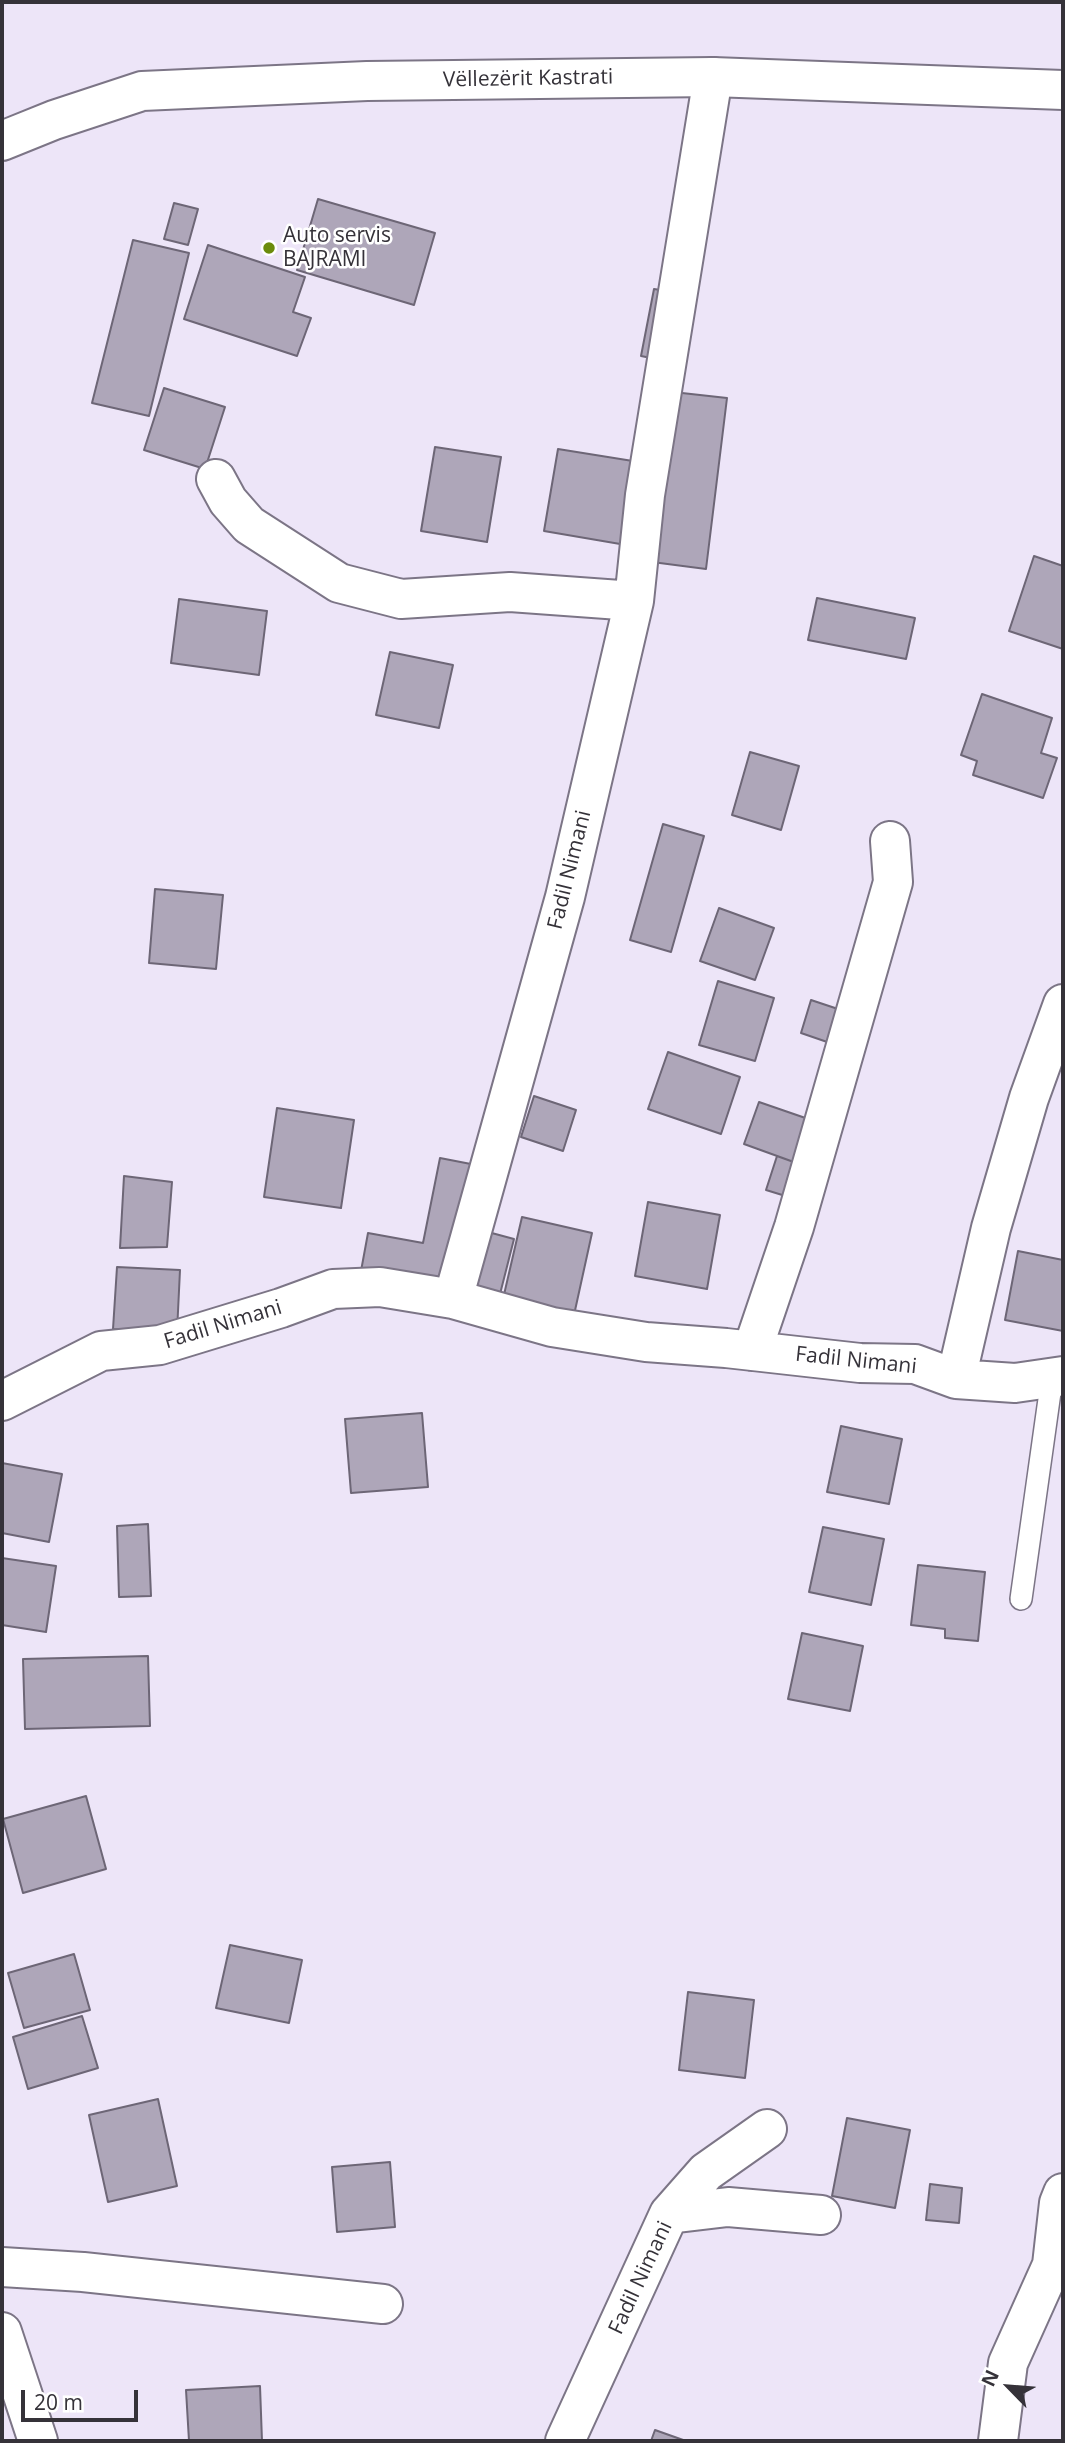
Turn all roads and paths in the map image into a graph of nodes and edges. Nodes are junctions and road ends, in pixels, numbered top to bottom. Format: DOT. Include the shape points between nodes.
graph roads {
  1 [pos="713,77"];
  2 [pos="1063,90"];
  3 [pos="2,142"];
  4 [pos="216,479"];
  5 [pos="634,601"];
  6 [pos="890,841"];
  7 [pos="1063,1004"];
  8 [pos="453,1299"];
  9 [pos="752,1351"];
  10 [pos="1057,1377"];
  11 [pos="956,1379"];
  12 [pos="2,1401"];
  13 [pos="1021,1599"];
  14 [pos="767,2129"];
  15 [pos="1063,2193"];
  16 [pos="669,2214"];
  17 [pos="821,2215"];
  18 [pos="2,2267"];
  19 [pos="1058,2267"];
  20 [pos="383,2304"];
  21 [pos="2,2332"];
  22 [pos="38,2441"];
  23 [pos="565,2441"];
  24 [pos="998,2441"];
  1 -- 2 [label="street, Vëllezërit Kastrati"];
  1 -- 3 [label="street, Vëllezërit Kastrati" via="368,81 142,91"];
  1 -- 5 [label="street, Fadil Nimani" via="645,495"];
  4 -- 5 [label="street" via="249,526 339,583 401,598 510,592"];
  5 -- 8 [label="street, Fadil Nimani" via="565,897"];
  6 -- 9 [label="street" via="893,882 794,1227"];
  7 -- 11 [label="street" via="1021,1124"];
  8 -- 9 [label="street, Fadil Nimani" via="552,1327 646,1342"];
  8 -- 12 [label="street, Fadil Nimani" via="380,1287 333,1289 160,1345 101,1351"];
  9 -- 11 [label="street, Fadil Nimani" via="915,1364"];
  10 -- 11 [label="street, Fadil Nimani" via="1015,1383"];
  10 -- 13 [label="lane"];
  14 -- 16 [label="street" via="706,2172"];
  15 -- 19 [label="street"];
  16 -- 17 [label="street, Fadil Nimani" via="728,2207"];
  16 -- 23 [label="street, Fadil Nimani"];
  18 -- 20 [label="street"];
  19 -- 24 [label="street" via="1009,2363"];
  21 -- 22 [label="street"];
}
